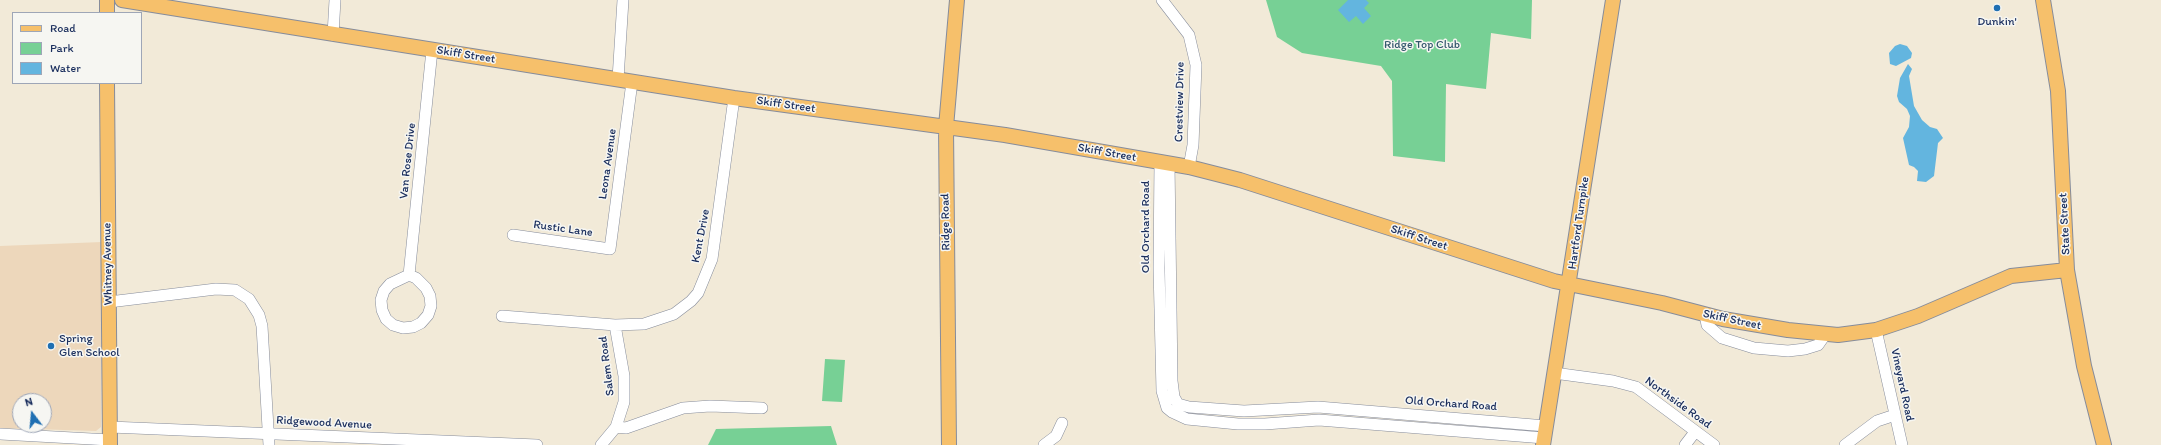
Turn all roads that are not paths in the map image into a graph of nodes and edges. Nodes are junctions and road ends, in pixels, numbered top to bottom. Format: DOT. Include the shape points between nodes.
graph roads {
  1 [pos="107,0"];
  2 [pos="122,0"];
  3 [pos="335,0"];
  4 [pos="623,0"];
  5 [pos="957,0"];
  6 [pos="1162,0"];
  7 [pos="1613,0"];
  8 [pos="2043,0"];
  9 [pos="107,12"];
  10 [pos="333,35"];
  11 [pos="432,50"];
  12 [pos="618,80"];
  13 [pos="632,82"];
  14 [pos="107,84"];
  15 [pos="734,98"];
  16 [pos="946,127"];
  17 [pos="1164,162"];
  18 [pos="1189,167"];
  19 [pos="513,235"];
  20 [pos="610,249"];
  21 [pos="2067,270"];
  22 [pos="409,275"];
  23 [pos="1570,284"];
  24 [pos="109,302"];
  25 [pos="1705,315"];
  26 [pos="502,316"];
  27 [pos="615,326"];
  28 [pos="1876,330"];
  29 [pos="1825,335"];
  30 [pos="1554,373"];
  31 [pos="1307,406"];
  32 [pos="762,408"];
  33 [pos="1175,408"];
  34 [pos="1353,409"];
  35 [pos="1895,415"];
  36 [pos="1306,420"];
  37 [pos="1062,423"];
  38 [pos="1353,423"];
  39 [pos="616,427"];
  40 [pos="1695,432"];
  41 [pos="0,434"];
  42 [pos="1544,436"];
  43 [pos="110,437"];
  44 [pos="269,439"];
  45 [pos="459,444"];
  46 [pos="537,445"];
  47 [pos="601,445"];
  48 [pos="949,445"];
  49 [pos="1044,445"];
  50 [pos="1685,445"];
  51 [pos="1714,445"];
  52 [pos="1845,445"];
  53 [pos="1902,445"];
  54 [pos="2104,445"];
  1 -- 9 [label="main road"];
  2 -- 10 [label="main road, Skiff Street"];
  3 -- 10 [label="street"];
  4 -- 12 [label="street"];
  5 -- 16 [label="main road, Ridge Road"];
  6 -- 18 [label="street, Crestview Drive" via="1189,35 1196,65 1193,145"];
  7 -- 23 [label="main road, Hartford Turnpike"];
  8 -- 21 [label="main road, State Street" via="2058,91"];
  10 -- 11 [label="main road, Skiff Street"];
  11 -- 12 [label="main road, Skiff Street"];
  11 -- 22 [label="street, Van Rose Drive"];
  12 -- 13 [label="main road, Skiff Street"];
  13 -- 15 [label="main road, Skiff Street"];
  13 -- 20 [label="street, Leona Avenue"];
  14 -- 24 [label="main road, Whitney Avenue"];
  15 -- 16 [label="main road, Skiff Street"];
  15 -- 27 [label="street, Kent Drive" via="712,259 698,293 674,314 644,324"];
  16 -- 17 [label="main road, Skiff Street"];
  16 -- 48 [label="main road, Ridge Road"];
  17 -- 18 [label="main road, Skiff Street"];
  17 -- 33 [label="street, Old Orchard Road" via="1165,293 1162,392 1167,408"];
  18 -- 23 [label="main road, Skiff Street" via="1240,180 1528,273"];
  19 -- 20 [label="street, Rustic Lane"];
  21 -- 28 [label="main road, Skiff Street" via="2011,276 1918,316"];
  21 -- 54 [label="main road, State Street" via="2084,366"];
  22 -- 22 [label="street" via="390,284 381,300 386,319 403,328 421,323 431,306 426,288"];
  23 -- 25 [label="main road, Skiff Street" via="1642,298"];
  23 -- 30 [label="main road, Hartford Turnpike"];
  24 -- 43 [label="main road, Whitney Avenue"];
  24 -- 44 [label="street" via="216,289 235,290 249,299 259,315 262,326"];
  25 -- 29 [label="main road, Skiff Street"];
  25 -- 29 [label="street" via="1707,325 1722,338 1761,349 1805,349 1818,345"];
  26 -- 27 [label="street, Kent Drive"];
  27 -- 39 [label="street, Salem Road" via="625,388 624,402"];
  28 -- 29 [label="main road, Skiff Street" via="1848,335"];
  28 -- 35 [label="street, Vineyard Road"];
  30 -- 40 [label="street, Northside Road" via="1613,381 1636,387"];
  30 -- 42 [label="main road, Hartford Turnpike"];
  31 -- 33 [label="street, Old Orchard Road" via="1244,411"];
  31 -- 34 [label="street, Old Orchard Road"];
  31 -- 36 [label="street"];
  32 -- 39 [label="street" via="683,408 626,428"];
  33 -- 36 [label="street" via="1187,419 1238,424"];
  34 -- 38 [label="street"];
  34 -- 42 [label="street, Old Orchard Road"];
  35 -- 52 [label="street" via="1877,421"];
  35 -- 53 [label="street, Vineyard Road"];
  36 -- 38 [label="street"];
  37 -- 49 [label="street" via="1056,436"];
  38 -- 42 [label="street"];
  39 -- 47 [label="street, Salem Road"];
  40 -- 50 [label="street"];
  40 -- 51 [label="street, Northside Road"];
  41 -- 43 [label="street, Ridgewood Avenue"];
  43 -- 44 [label="street, Ridgewood Avenue"];
  44 -- 45 [label="street, Ridgewood Avenue"];
  45 -- 46 [label="street, Ridgewood Avenue"];
}
